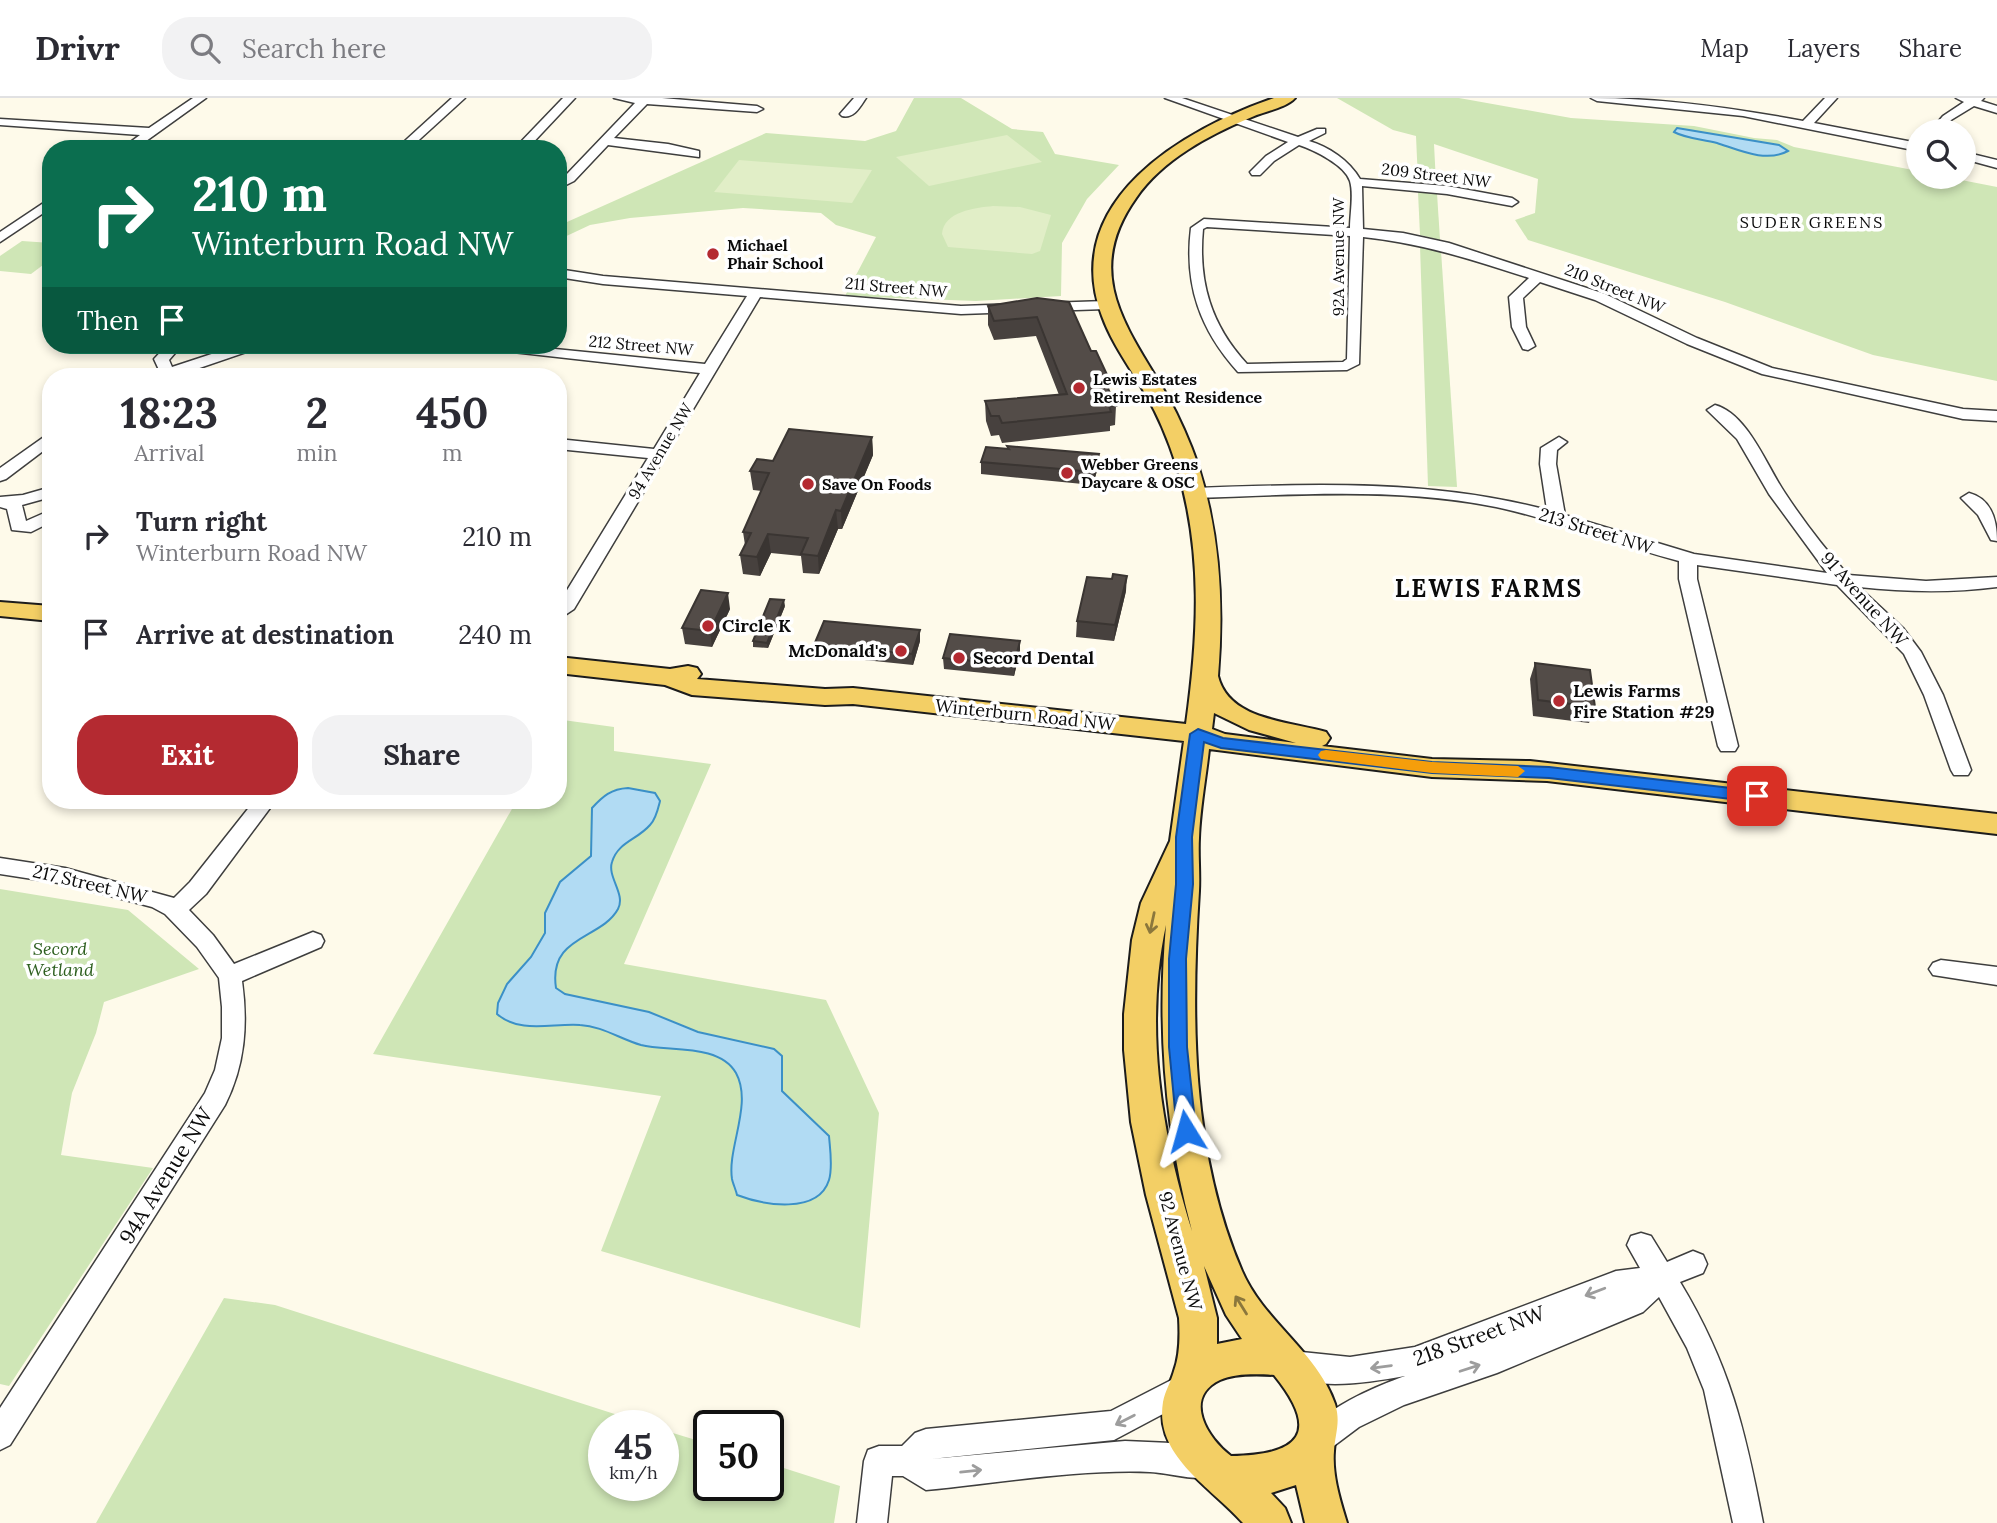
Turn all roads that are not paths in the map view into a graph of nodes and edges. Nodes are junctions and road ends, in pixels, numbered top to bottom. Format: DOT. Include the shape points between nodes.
graph roads {
  1 [pos="200,98"];
  2 [pos="459,98"];
  3 [pos="569,98"];
  4 [pos="620,98"];
  5 [pos="860,98"];
  6 [pos="1171,98"];
  7 [pos="1186,98"];
  8 [pos="1288,98"];
  9 [pos="1597,98"];
  10 [pos="1831,98"];
  11 [pos="1990,98"];
  12 [pos="1972,99"];
  13 [pos="644,100"];
  14 [pos="1701,103"];
  15 [pos="757,109"];
  16 [pos="1997,110"];
  17 [pos="846,114"];
  18 [pos="1235,117"];
  19 [pos="1946,119"];
  20 [pos="0,122"];
  21 [pos="1807,124"];
  22 [pos="1321,131"];
  23 [pos="150,132"];
  24 [pos="139,140"];
  25 [pos="412,140"];
  26 [pos="529,140"];
  27 [pos="606,141"];
  28 [pos="1300,141"];
  29 [pos="1906,145"];
  30 [pos="695,154"];
  31 [pos="1976,159"];
  32 [pos="1997,164"];
  33 [pos="1256,172"];
  34 [pos="567,179"];
  35 [pos="1356,182"];
  36 [pos="1512,202"];
  37 [pos="42,208"];
  38 [pos="1357,232"];
  39 [pos="0,238"];
  40 [pos="567,275"];
  41 [pos="1538,277"];
  42 [pos="1195,284"];
  43 [pos="1216,284"];
  44 [pos="755,293"];
  45 [pos="1106,305"];
  46 [pos="1528,346"];
  47 [pos="218,354"];
  48 [pos="550,354"];
  49 [pos="183,368"];
  50 [pos="710,369"];
  51 [pos="1715,410"];
  52 [pos="1997,416"];
  53 [pos="42,432"];
  54 [pos="1559,442"];
  55 [pos="42,444"];
  56 [pos="567,445"];
  57 [pos="658,454"];
  58 [pos="0,461"];
  59 [pos="0,476"];
  60 [pos="1194,493"];
  61 [pos="42,494"];
  62 [pos="1969,498"];
  63 [pos="5,502"];
  64 [pos="1557,518"];
  65 [pos="42,520"];
  66 [pos="1997,536"];
  67 [pos="1688,558"];
  68 [pos="1842,580"];
  69 [pos="1997,582"];
  70 [pos="567,607"];
  71 [pos="0,609"];
  72 [pos="42,613"];
  73 [pos="567,666"];
  74 [pos="1204,671"];
  75 [pos="1198,734"];
  76 [pos="1728,746"];
  77 [pos="1363,748"];
  78 [pos="1961,770"];
  79 [pos="1549,772"];
  80 [pos="259,809"];
  81 [pos="1997,824"];
  82 [pos="1184,837"];
  83 [pos="0,866"];
  84 [pos="173,908"];
  85 [pos="313,941"];
  86 [pos="1941,969"];
  87 [pos="230,976"];
  88 [pos="1997,976"];
  89 [pos="1641,1245"];
  90 [pos="1693,1264"];
  91 [pos="1661,1277"];
  92 [pos="1288,1361"];
  93 [pos="1188,1383"];
  94 [pos="0,1435"];
  95 [pos="1317,1444"];
  96 [pos="894,1461"];
  97 [pos="1217,1470"];
  98 [pos="872,1523"];
  99 [pos="1270,1523"];
  100 [pos="1326,1523"];
  101 [pos="1748,1523"];
  1 -- 23 [label="street"];
  2 -- 25 [label="street"];
  3 -- 26 [label="street"];
  4 -- 13 [label="street"];
  5 -- 17 [label="street"];
  6 -- 18 [label="street"];
  7 -- 18 [label="street"];
  8 -- 18 [label="main road, 92 Avenue NW"];
  9 -- 14 [label="street"];
  10 -- 21 [label="street"];
  11 -- 12 [label="street"];
  12 -- 16 [label="street"];
  12 -- 19 [label="street"];
  13 -- 15 [label="street"];
  13 -- 27 [label="street"];
  14 -- 21 [label="street"];
  18 -- 28 [label="street, 92A Avenue NW"];
  18 -- 45 [label="main road, 92 Avenue NW" via="1163,160 1125,200 1103,255"];
  20 -- 23 [label="street"];
  21 -- 29 [label="street"];
  22 -- 28 [label="street"];
  23 -- 24 [label="street"];
  27 -- 30 [label="street"];
  27 -- 34 [label="street"];
  28 -- 33 [label="street" via="1265,160"];
  28 -- 35 [label="street, 92A Avenue NW" via="1334,157"];
  31 -- 32 [label="street"];
  35 -- 36 [label="street, 209 Street NW" via="1447,190"];
  35 -- 38 [label="street, 92A Avenue NW"];
  37 -- 39 [label="street"];
  38 -- 41 [label="street, 210 Street NW" via="1444,246"];
  38 -- 42 [label="street, 210 Street NW" via="1204,223 1197,229 1192,256"];
  38 -- 42 [label="street, 92A Avenue NW" via="1354,361 1347,366 1243,369 1207,320"];
  40 -- 44 [label="street, 211 Street NW"];
  41 -- 46 [label="street" via="1516,297 1519,327"];
  41 -- 52 [label="street, 210 Street NW" via="1600,297 1767,370 1963,414"];
  42 -- 43 [label="street"];
  44 -- 45 [label="street, 211 Street NW" via="961,310"];
  44 -- 50 [label="street, 94 Avenue NW"];
  45 -- 60 [label="main road, 92 Avenue NW" via="1166,413"];
  47 -- 49 [label="street"];
  48 -- 50 [label="street, 212 Street NW"];
  50 -- 57 [label="street, 94 Avenue NW"];
  51 -- 68 [label="street, 91 Avenue NW" via="1742,434 1777,494"];
  53 -- 58 [label="street"];
  54 -- 64 [label="street" via="1549,448 1548,460"];
  55 -- 59 [label="street"];
  56 -- 57 [label="street"];
  57 -- 70 [label="street, 94 Avenue NW"];
  60 -- 64 [label="street, 213 Street NW" via="1395,490 1474,498"];
  60 -- 74 [label="main road, 92 Avenue NW" via="1206,554 1209,622"];
  61 -- 63 [label="street"];
  62 -- 66 [label="street" via="1985,513"];
  63 -- 65 [label="street" via="15,507 18,526 31,527"];
  64 -- 67 [label="street, 213 Street NW"];
  67 -- 68 [label="street, 213 Street NW"];
  67 -- 76 [label="street" via="1688,579"];
  68 -- 69 [label="street, 213 Street NW" via="1935,586"];
  68 -- 78 [label="street, 91 Avenue NW" via="1912,652"];
  71 -- 72 [label="main road"];
  73 -- 75 [label="main road, Winterburn Road NW" via="670,677 692,687 853,696"];
  74 -- 75 [label="main road, 92 Avenue NW"];
  74 -- 77 [label="main road" via="1216,701 1238,715 1291,733"];
  75 -- 77 [label="main road, Winterburn Road NW" via="1218,731"];
  75 -- 79 [label="main road, Winterburn Road NW" via="1221,743 1432,768"];
  75 -- 82 [label="main road, 92 Avenue NW"];
  77 -- 79 [label="main road, Winterburn Road NW"];
  79 -- 81 [label="main road, Winterburn Road NW"];
  80 -- 84 [label="street" via="186,902"];
  92 -- 82 [label="main road, 92 Avenue NW, one-way" via="1241,1307 1230,1287 1190,1155 1178,1047"];
  82 -- 93 [label="main road, 92 Avenue NW, one-way" via="1157,901 1145,955 1138,1037 1150,1135 1198,1318 1199,1337"];
  83 -- 84 [label="street, 217 Street NW" via="65,876"];
  84 -- 87 [label="street, 217 Street NW"];
  85 -- 87 [label="street"];
  86 -- 88 [label="street"];
  87 -- 94 [label="street, 94A Avenue NW" via="234,1038 216,1098"];
  89 -- 91 [label="street"];
  90 -- 91 [label="street, 218 Street NW"];
  91 -- 92 [label="street, 218 Street NW, one-way" via="1616,1284 1415,1361 1350,1371"];
  95 -- 91 [label="street, 218 Street NW, one-way" via="1349,1417 1398,1393 1497,1359 1633,1303"];
  91 -- 101 [label="street" via="1711,1371 1725,1411"];
  92 -- 93 [label="main road" via="1238,1356 1204,1368"];
  92 -- 95 [label="main road, 92 Avenue NW" via="1315,1396 1320,1417"];
  93 -- 96 [label="street, one-way" via="1114,1425 926,1444"];
  93 -- 97 [label="main road, 92 Avenue NW" via="1182,1411 1185,1431 1195,1449"];
  95 -- 97 [label="main road" via="1291,1468 1275,1473 1253,1478"];
  95 -- 100 [label="main road, 92 Avenue NW" via="1316,1488"];
  96 -- 97 [label="street, one-way" via="926,1475 1125,1456 1171,1458"];
  96 -- 98 [label="street"];
  97 -- 99 [label="main road, 92 Avenue NW"];
}
